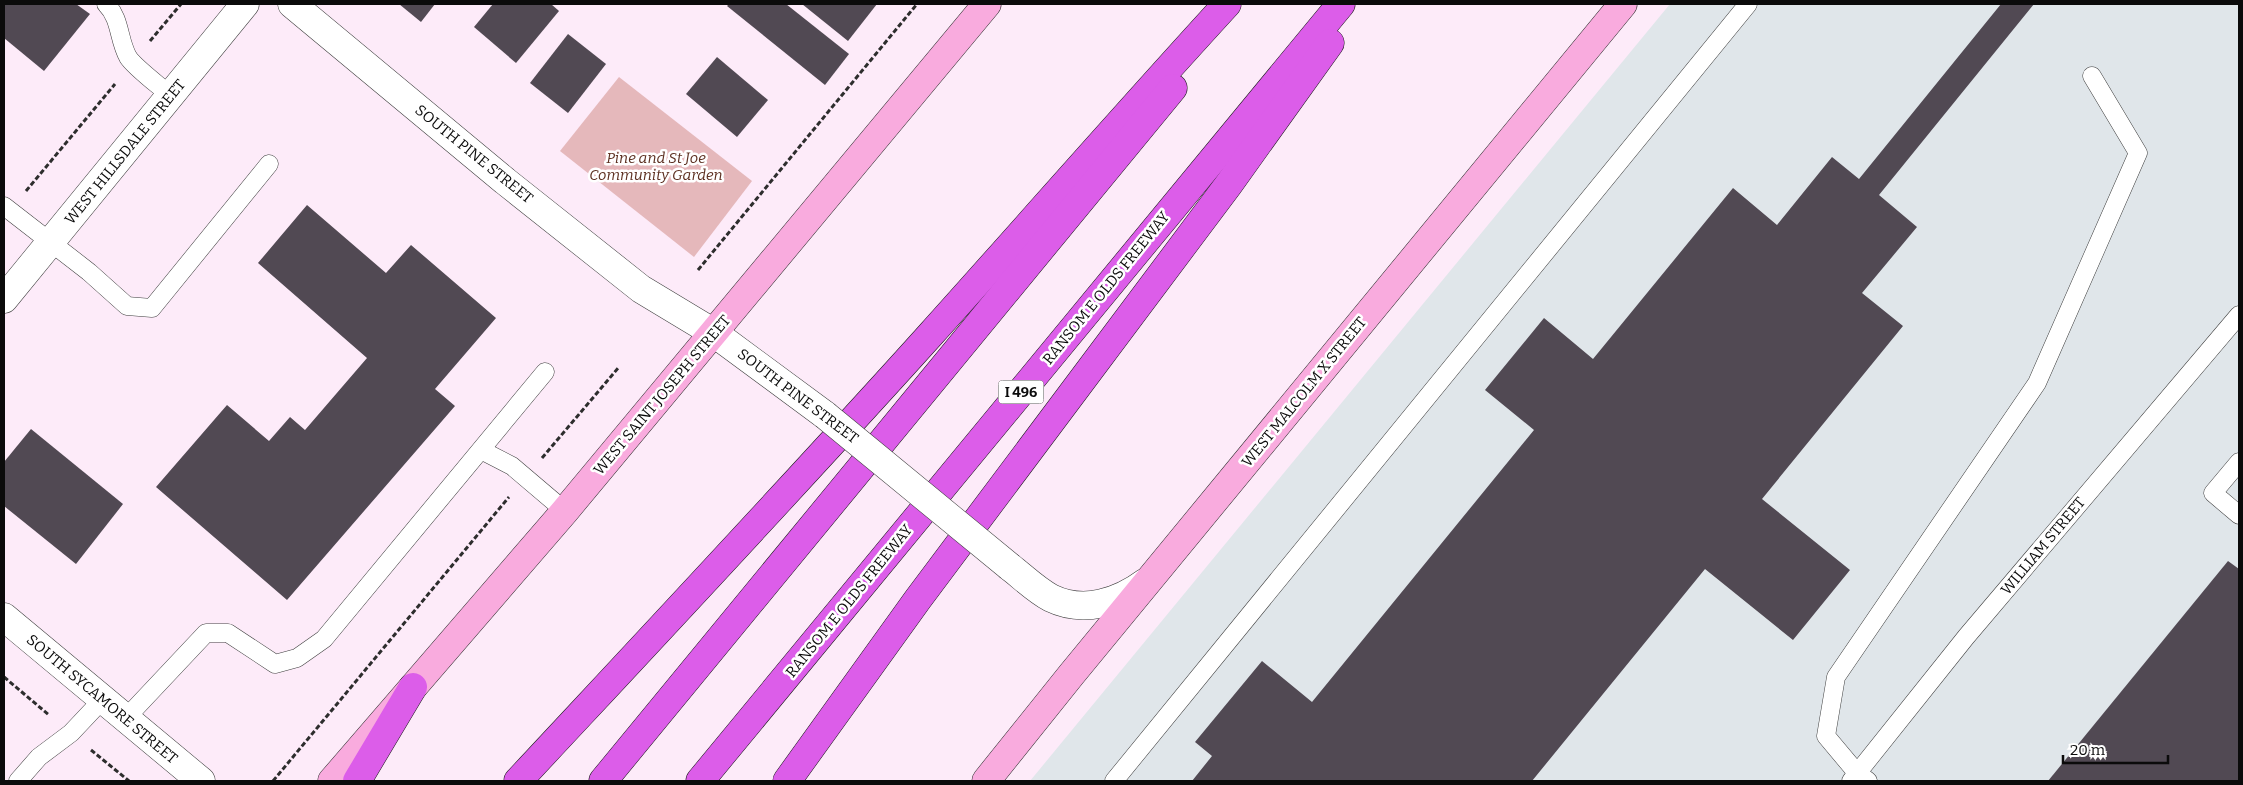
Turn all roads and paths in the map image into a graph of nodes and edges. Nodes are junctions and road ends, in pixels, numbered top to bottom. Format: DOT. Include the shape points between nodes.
graph roads {
  1 [pos="106,4"];
  2 [pos="181,4"];
  3 [pos="245,4"];
  4 [pos="292,4"];
  5 [pos="917,4"];
  6 [pos="987,4"];
  7 [pos="1227,4"];
  8 [pos="1242,4"];
  9 [pos="1341,4"];
  10 [pos="1358,4"];
  11 [pos="1623,4"];
  12 [pos="1748,4"];
  13 [pos="133,62"];
  14 [pos="2092,76"];
  15 [pos="171,96"];
  16 [pos="269,164"];
  17 [pos="7,209"];
  18 [pos="50,244"];
  19 [pos="698,270"];
  20 [pos="4,298"];
  21 [pos="2239,315"];
  22 [pos="714,332"];
  23 [pos="619,367"];
  24 [pos="545,372"];
  25 [pos="481,450"];
  26 [pos="2239,462"];
  27 [pos="525,478"];
  28 [pos="565,511"];
  29 [pos="2239,515"];
  30 [pos="1150,579"];
  31 [pos="4,617"];
  32 [pos="412,687"];
  33 [pos="103,699"];
  34 [pos="126,718"];
  35 [pos="1859,778"];
  36 [pos="18,781"];
  37 [pos="201,781"];
  38 [pos="273,781"];
  39 [pos="332,781"];
  40 [pos="357,781"];
  41 [pos="518,781"];
  42 [pos="603,781"];
  43 [pos="700,781"];
  44 [pos="787,781"];
  45 [pos="986,781"];
  46 [pos="1114,781"];
  1 -- 13 [label="lane" via="117,19 122,42"];
  2 -- 13 [label="path"];
  3 -- 15 [label="street, WEST HILLSDALE STREET"];
  4 -- 22 [label="street, SOUTH PINE STREET" via="641,289"];
  5 -- 19 [label="path"];
  6 -- 22 [label="main road, WEST SAINT JOSEPH STREET"];
  7 -- 41 [label="highway" via="750,533"];
  8 -- 42 [label="highway"];
  9 -- 43 [label="highway, RANSOM E OLDS FREEWAY / I 496"];
  10 -- 44 [label="highway" via="1229,184 930,583"];
  11 -- 30 [label="main road, WEST MALCOLM X STREET"];
  12 -- 46 [label="lane"];
  13 -- 15 [label="lane"];
  13 -- 17 [label="path"];
  14 -- 35 [label="lane" via="2138,153 2037,382 1836,677 1826,736"];
  15 -- 18 [label="street, WEST HILLSDALE STREET"];
  16 -- 18 [label="lane" via="152,308 127,306 89,272"];
  17 -- 18 [label="lane"];
  18 -- 20 [label="street, WEST HILLSDALE STREET"];
  21 -- 35 [label="lane, WILLIAM STREET" via="1966,636"];
  22 -- 28 [label="main road, WEST SAINT JOSEPH STREET"];
  22 -- 30 [label="street, SOUTH PINE STREET, bridge" via="825,415 1052,598 1083,605 1100,604 1116,600"];
  23 -- 27 [label="path"];
  24 -- 25 [label="lane"];
  25 -- 27 [label="lane" via="512,466"];
  25 -- 34 [label="lane" via="324,639 297,658 275,664 228,633 206,633"];
  26 -- 29 [label="lane" via="2213,493"];
  27 -- 28 [label="lane"];
  27 -- 38 [label="path"];
  28 -- 32 [label="main road, WEST SAINT JOSEPH STREET"];
  30 -- 45 [label="main road, WEST MALCOLM X STREET"];
  31 -- 33 [label="street, SOUTH SYCAMORE STREET"];
  32 -- 39 [label="main road, WEST SAINT JOSEPH STREET"];
  32 -- 40 [label="highway"];
  33 -- 34 [label="street, SOUTH SYCAMORE STREET"];
  33 -- 36 [label="lane"];
  34 -- 37 [label="street, SOUTH SYCAMORE STREET"];
}
